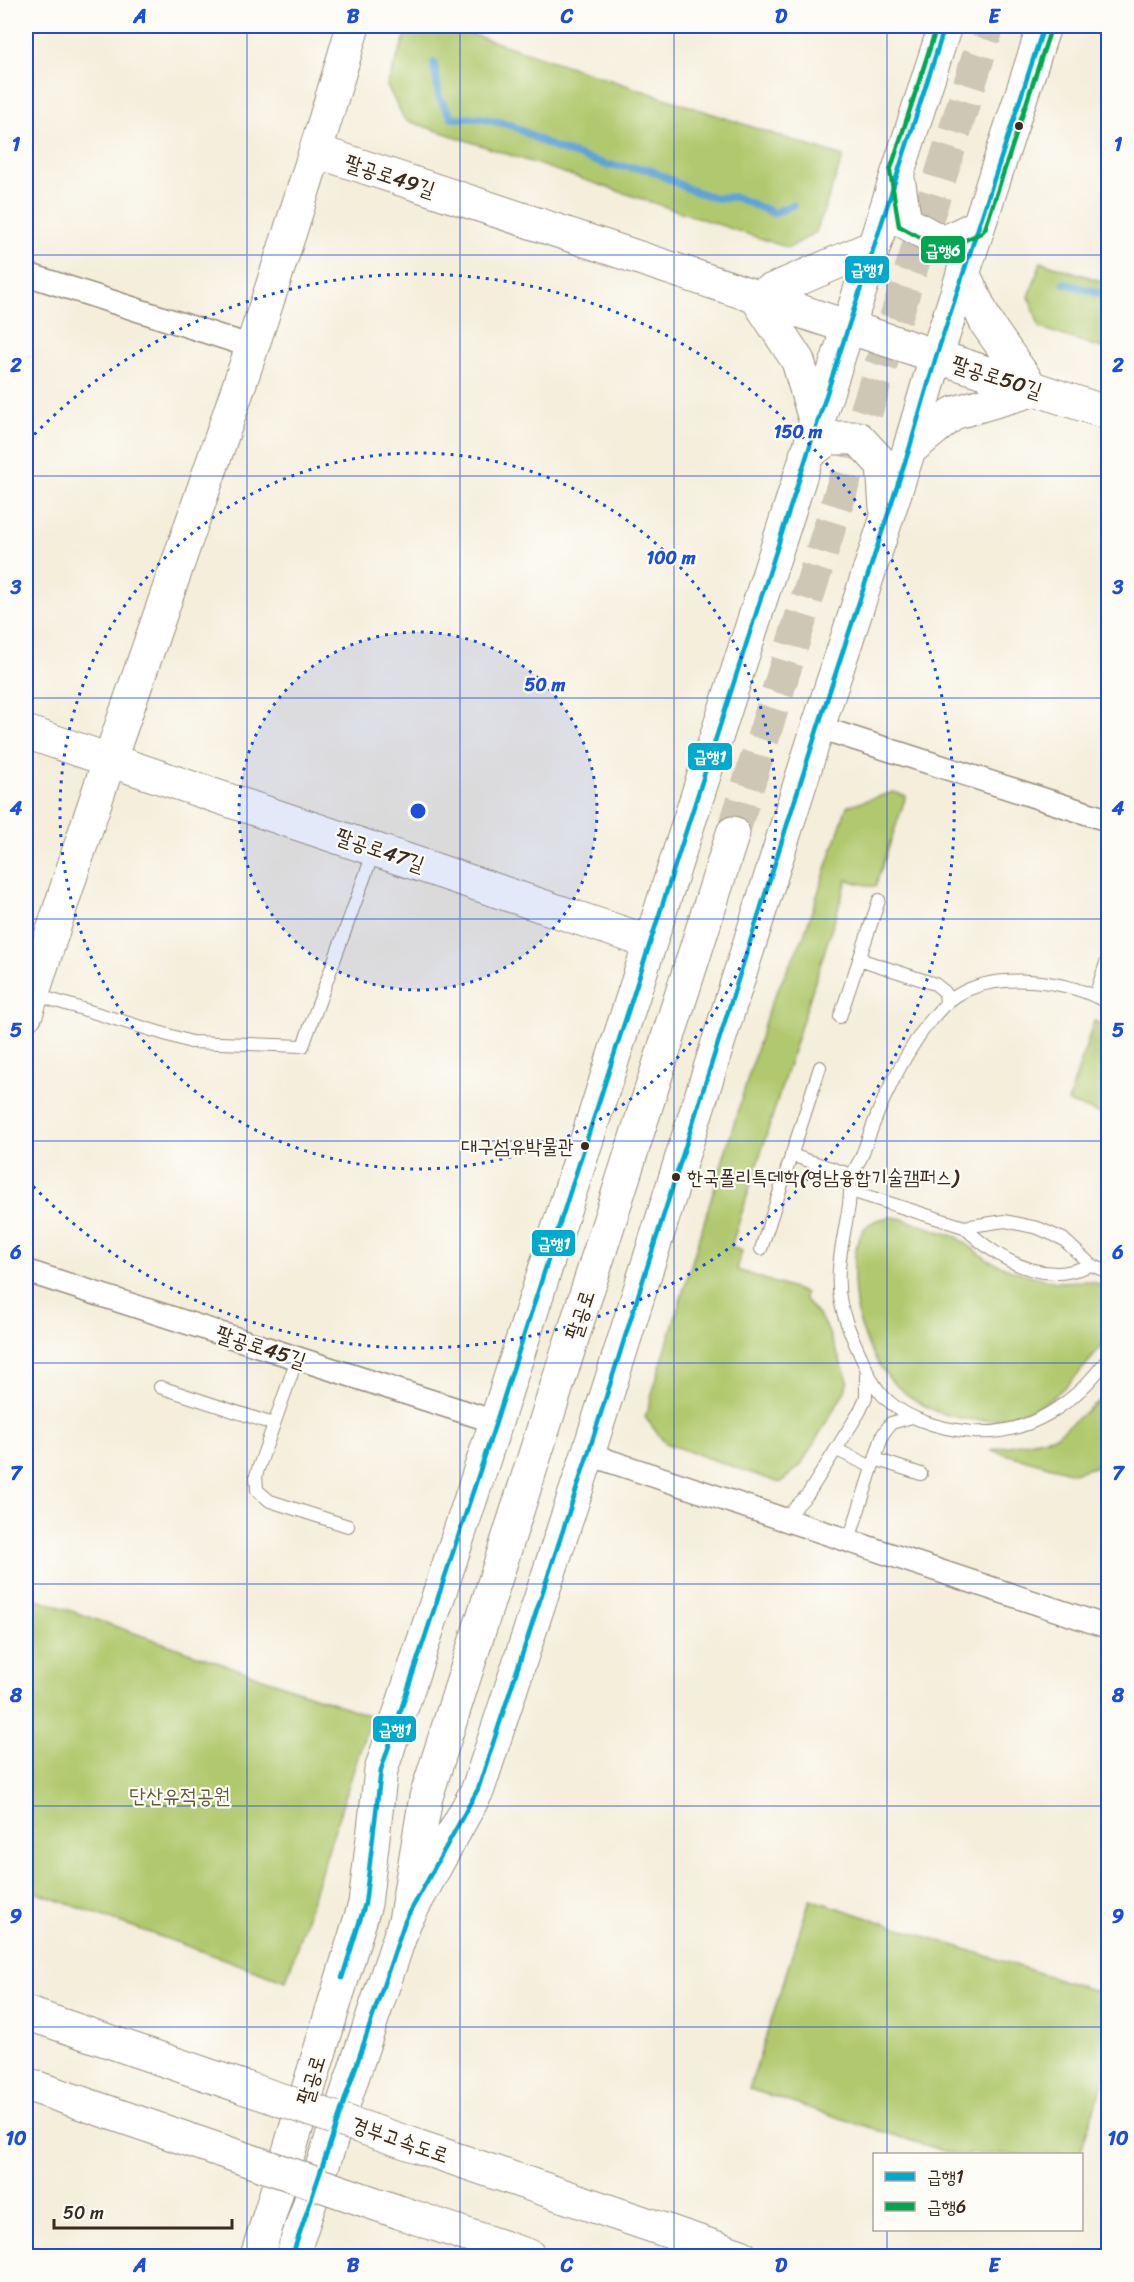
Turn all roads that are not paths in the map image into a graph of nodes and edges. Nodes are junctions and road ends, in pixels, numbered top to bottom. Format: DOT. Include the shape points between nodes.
graph roads {
  1 [pos="353,26"];
  2 [pos="945,26"];
  3 [pos="1044,26"];
  4 [pos="316,151"];
  5 [pos="897,173"];
  6 [pos="978,226"];
  7 [pos="873,247"];
  8 [pos="963,273"];
  9 [pos="26,274"];
  10 [pos="756,297"];
  11 [pos="847,327"];
  12 [pos="887,340"];
  13 [pos="253,347"];
  14 [pos="936,357"];
  15 [pos="1033,390"];
  16 [pos="1108,413"];
  17 [pos="816,423"];
  18 [pos="909,450"];
  19 [pos="806,455"];
  20 [pos="886,519"];
  21 [pos="818,727"];
  22 [pos="26,732"];
  23 [pos="110,759"];
  24 [pos="1108,820"];
  25 [pos="733,833"];
  26 [pos="375,848"];
  27 [pos="879,900"];
  28 [pos="650,942"];
  29 [pos="1108,957"];
  30 [pos="859,959"];
  31 [pos="1095,996"];
  32 [pos="1108,1003"];
  33 [pos="29,1004"];
  34 [pos="946,1004"];
  35 [pos="840,1017"];
  36 [pos="820,1067"];
  37 [pos="791,1155"];
  38 [pos="852,1175"];
  39 [pos="851,1191"];
  40 [pos="964,1227"];
  41 [pos="761,1249"];
  42 [pos="1091,1265"];
  43 [pos="26,1271"];
  44 [pos="1108,1272"];
  45 [pos="1108,1358"];
  46 [pos="297,1359"];
  47 [pos="866,1368"];
  48 [pos="160,1388"];
  49 [pos="912,1416"];
  50 [pos="496,1422"];
  51 [pos="273,1424"];
  52 [pos="837,1450"];
  53 [pos="588,1454"];
  54 [pos="873,1463"];
  55 [pos="921,1474"];
  56 [pos="784,1520"];
  57 [pos="348,1526"];
  58 [pos="849,1540"];
  59 [pos="1108,1627"];
  60 [pos="426,1797"];
  61 [pos="365,1904"];
  62 [pos="405,1921"];
  63 [pos="26,2013"];
  64 [pos="26,2084"];
  65 [pos="256,2256"];
  66 [pos="292,2256"];
  67 [pos="529,2256"];
  68 [pos="741,2256"];
  1 -- 4 [label="main road"];
  2 -- 5 [label="main road"];
  3 -- 6 [label="main road"];
  4 -- 10 [label="main road, 팔공로49길"];
  4 -- 13 [label="main road, 팔공로49길"];
  5 -- 6 [label="main road" via="905,222 943,243"];
  5 -- 7 [label="main road"];
  6 -- 8 [label="main road"];
  7 -- 10 [label="main road"];
  7 -- 11 [label="main road"];
  8 -- 14 [label="main road"];
  8 -- 15 [label="main road" via="987,324"];
  9 -- 13 [label="street"];
  10 -- 11 [label="main road, 팔공로49길"];
  10 -- 17 [label="main road" via="798,361"];
  11 -- 12 [label="main road, 팔공로49길"];
  11 -- 17 [label="main road"];
  12 -- 14 [label="main road, 팔공로50길"];
  13 -- 23 [label="main road, 팔공로49길"];
  14 -- 15 [label="main road, 팔공로50길"];
  14 -- 18 [label="main road"];
  15 -- 16 [label="main road, 팔공로50길"];
  15 -- 18 [label="main road" via="954,413"];
  17 -- 19 [label="main road"];
  18 -- 20 [label="main road"];
  19 -- 20 [label="main road" via="829,438 858,438 883,465"];
  19 -- 28 [label="main road"];
  20 -- 21 [label="main road"];
  21 -- 24 [label="street"];
  21 -- 53 [label="main road"];
  22 -- 23 [label="main road, 팔공로47길"];
  23 -- 26 [label="main road, 팔공로47길"];
  23 -- 33 [label="main road"];
  25 -- 60 [label="main road, 팔공로"];
  26 -- 28 [label="main road, 팔공로47길"];
  26 -- 33 [label="lane" via="303,1046 191,1042"];
  27 -- 30 [label="lane"];
  28 -- 50 [label="main road"];
  29 -- 31 [label="lane"];
  30 -- 34 [label="lane" via="935,984 945,992"];
  30 -- 35 [label="lane"];
  31 -- 32 [label="lane"];
  31 -- 34 [label="lane" via="1008,980 974,987"];
  34 -- 38 [label="lane" via="921,1034 894,1078"];
  36 -- 37 [label="lane"];
  37 -- 38 [label="lane"];
  37 -- 41 [label="lane"];
  38 -- 39 [label="lane"];
  39 -- 40 [label="lane"];
  39 -- 47 [label="lane" via="838,1284 852,1338"];
  40 -- 42 [label="lane" via="1005,1221 1038,1228 1070,1244"];
  40 -- 42 [label="lane" via="994,1253 1031,1268 1060,1273"];
  42 -- 44 [label="lane"];
  43 -- 46 [label="street, 팔공로45길"];
  45 -- 49 [label="lane" via="1068,1401 1027,1425 974,1432"];
  46 -- 50 [label="street, 팔공로45길"];
  46 -- 51 [label="lane"];
  47 -- 49 [label="lane" via="884,1396"];
  47 -- 52 [label="lane" via="865,1402"];
  48 -- 51 [label="lane"];
  49 -- 54 [label="lane" via="888,1426"];
  50 -- 61 [label="main road" via="381,1770"];
  51 -- 57 [label="lane" via="256,1475 257,1490 270,1501"];
  52 -- 54 [label="lane"];
  52 -- 56 [label="lane" via="808,1494"];
  53 -- 56 [label="street"];
  53 -- 62 [label="main road" via="478,1789"];
  54 -- 55 [label="lane"];
  54 -- 58 [label="lane"];
  56 -- 58 [label="street"];
  58 -- 59 [label="street"];
  60 -- 61 [label="main road"];
  60 -- 62 [label="main road"];
  61 -- 65 [label="main road, 팔공로"];
  62 -- 66 [label="main road, 팔공로"];
  63 -- 68 [label="main road, 경부고속도로, bridge"];
  64 -- 67 [label="main road, bridge"];
}
